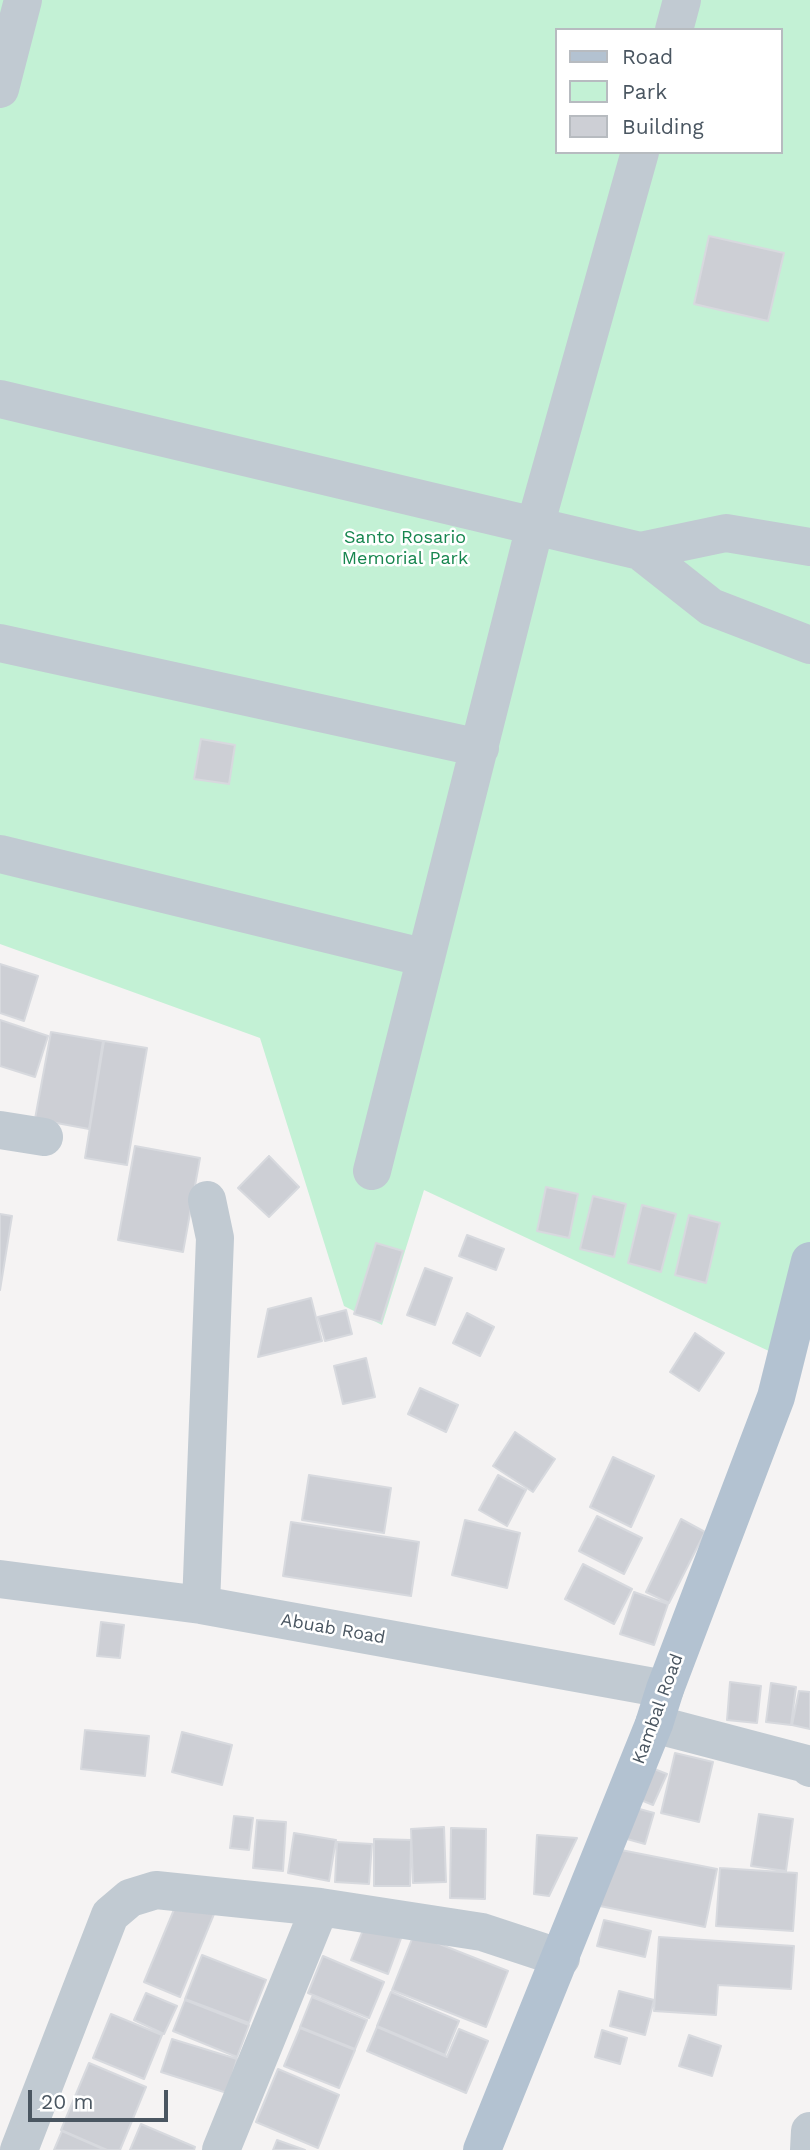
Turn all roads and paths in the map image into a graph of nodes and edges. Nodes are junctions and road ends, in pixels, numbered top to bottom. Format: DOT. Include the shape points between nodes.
graph roads {
  1 [pos="23,0"];
  2 [pos="682,0"];
  3 [pos="675,28"];
  4 [pos="0,89"];
  5 [pos="638,154"];
  6 [pos="0,400"];
  7 [pos="536,526"];
  8 [pos="810,547"];
  9 [pos="640,551"];
  10 [pos="0,643"];
  11 [pos="810,645"];
  12 [pos="480,748"];
  13 [pos="0,854"];
  14 [pos="426,958"];
  15 [pos="0,1130"];
  16 [pos="44,1137"];
  17 [pos="372,1171"];
  18 [pos="207,1200"];
  19 [pos="810,1261"];
  20 [pos="0,1579"];
  21 [pos="201,1605"];
  22 [pos="659,1707"];
  23 [pos="810,1768"];
  24 [pos="320,1907"];
  25 [pos="561,1958"];
  26 [pos="810,2131"];
  27 [pos="19,2150"];
  28 [pos="221,2150"];
  29 [pos="482,2150"];
  30 [pos="810,2150"];
  1 -- 4 [label="street"];
  2 -- 3 [label="street"];
  5 -- 7 [label="street"];
  6 -- 7 [label="street"];
  7 -- 9 [label="street"];
  7 -- 12 [label="street"];
  8 -- 9 [label="street" via="726,533"];
  9 -- 11 [label="street" via="711,607"];
  10 -- 12 [label="street"];
  12 -- 14 [label="street"];
  13 -- 14 [label="street"];
  14 -- 17 [label="street"];
  15 -- 16 [label="street"];
  18 -- 21 [label="street" via="215,1238"];
  19 -- 22 [label="main road, Kambal Road" via="776,1397"];
  20 -- 21 [label="street, Abuab Road"];
  21 -- 22 [label="street, Abuab Road"];
  22 -- 23 [label="street, Abuab Road"];
  22 -- 25 [label="main road, Kambal Road"];
  24 -- 25 [label="street" via="482,1932"];
  24 -- 27 [label="street" via="156,1890 130,1898 110,1915"];
  24 -- 28 [label="street"];
  25 -- 29 [label="main road, Kambal Road"];
  26 -- 30 [label="street"];
}
